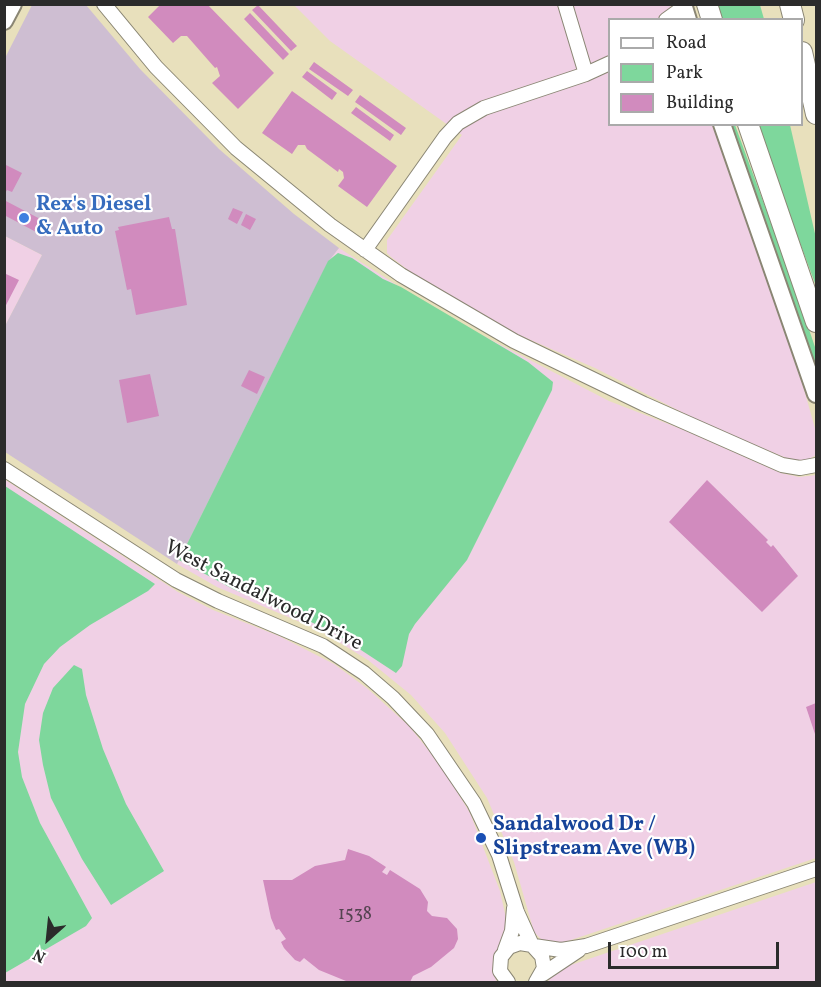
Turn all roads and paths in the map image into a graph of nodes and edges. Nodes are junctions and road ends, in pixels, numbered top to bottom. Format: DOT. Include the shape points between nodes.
graph roads {
  1 [pos="13,4"];
  2 [pos="104,4"];
  3 [pos="565,4"];
  4 [pos="685,10"];
  5 [pos="670,18"];
  6 [pos="4,21"];
  7 [pos="803,60"];
  8 [pos="608,63"];
  9 [pos="586,74"];
  10 [pos="816,114"];
  11 [pos="723,126"];
  12 [pos="749,126"];
  13 [pos="365,250"];
  14 [pos="816,322"];
  15 [pos="816,394"];
  16 [pos="816,465"];
  17 [pos="4,469"];
  18 [pos="816,869"];
  19 [pos="512,897"];
  20 [pos="533,946"];
  21 [pos="586,946"];
  22 [pos="504,951"];
  23 [pos="539,978"];
  24 [pos="508,982"];
  1 -- 6 [label="main road"];
  2 -- 13 [label="street" via="156,66 236,148"];
  3 -- 9 [label="street"];
  4 -- 5 [label="street"];
  7 -- 10 [label="highway"];
  8 -- 9 [label="street"];
  9 -- 13 [label="street" via="484,108 458,123"];
  11 -- 15 [label="main road"];
  12 -- 14 [label="highway"];
  13 -- 16 [label="street" via="477,320 591,379 775,462 800,468"];
  17 -- 19 [label="street, West Sandalwood Drive" via="176,580 323,646 381,687 428,734 460,779 499,855"];
  18 -- 21 [label="street"];
  19 -- 20 [label="street, West Sandalwood Drive"];
  19 -- 22 [label="street, West Sandalwood Drive" via="514,918"];
  20 -- 21 [label="street" via="561,950"];
  20 -- 22 [label="street" via="520,943"];
  20 -- 23 [label="street, West Sandalwood Drive" via="544,962"];
  21 -- 23 [label="street"];
  22 -- 24 [label="street, West Sandalwood Drive" via="500,964"];
}
